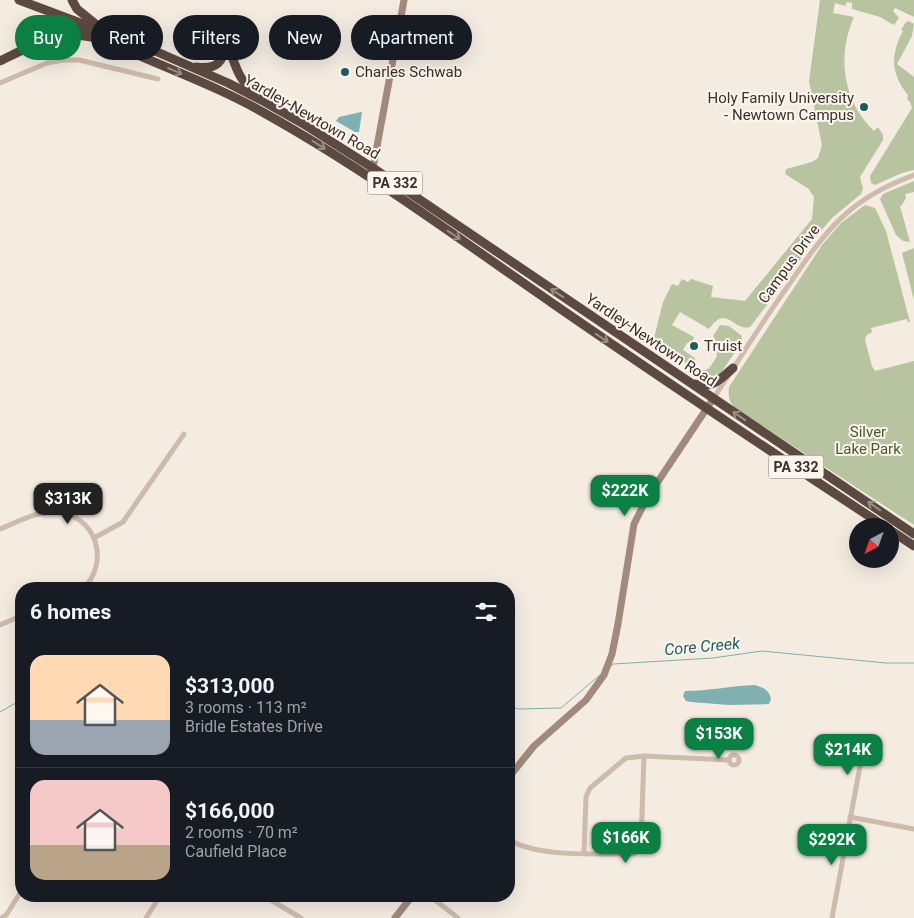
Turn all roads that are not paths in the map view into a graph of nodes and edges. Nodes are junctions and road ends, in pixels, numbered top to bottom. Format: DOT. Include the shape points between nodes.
graph roads {
  1 [pos="19,0"];
  2 [pos="72,0"];
  3 [pos="404,0"];
  4 [pos="31,2"];
  5 [pos="51,13"];
  6 [pos="91,22"];
  7 [pos="91,30"];
  8 [pos="15,54"];
  9 [pos="163,57"];
  10 [pos="157,60"];
  11 [pos="0,61"];
  12 [pos="189,66"];
  13 [pos="158,79"];
  14 [pos="0,83"];
  15 [pos="302,124"];
  16 [pos="373,168"];
  17 [pos="914,175"];
  18 [pos="368,176"];
  19 [pos="733,368"];
  20 [pos="692,384"];
  21 [pos="713,399"];
  22 [pos="707,408"];
  23 [pos="184,434"];
  24 [pos="872,518"];
  25 [pos="0,529"];
  26 [pos="914,534"];
  27 [pos="899,536"];
  28 [pos="94,538"];
  29 [pos="914,546"];
  30 [pos="88,582"];
  31 [pos="15,618"];
  32 [pos="0,624"];
  33 [pos="865,739"];
  34 [pos="644,756"];
  35 [pos="729,760"];
  36 [pos="515,769"];
  37 [pos="850,817"];
  38 [pos="914,829"];
  39 [pos="515,843"];
  40 [pos="584,852"];
  41 [pos="15,902"];
  42 [pos="156,902"];
  43 [pos="274,902"];
  44 [pos="407,902"];
  45 [pos="438,902"];
  46 [pos="7,917"];
  47 [pos="146,918"];
  48 [pos="301,918"];
  49 [pos="395,918"];
  50 [pos="458,918"];
  51 [pos="832,918"];
  1 -- 4 [label="highway, Yardley-Newtown Road / PA 332"];
  2 -- 6 [label="highway"];
  3 -- 16 [label="street"];
  4 -- 5 [label="highway, Yardley-Newtown Road / PA 332"];
  5 -- 7 [label="highway, Yardley-Newtown Road / PA 332"];
  8 -- 11 [label="highway"];
  9 -- 12 [label="highway, Yardley-Newtown Road / PA 332"];
  10 -- 18 [label="highway, Yardley-Newtown Road / PA 332, one-way" via="227,92"];
  12 -- 15 [label="highway, Yardley-Newtown Road / PA 332" via="265,102"];
  12 -- 15 [label="highway" via="211,67 220,62 226,42 243,83"];
  13 -- 14 [label="street" via="72,59 48,64"];
  15 -- 16 [label="highway, Yardley-Newtown Road / PA 332"];
  16 -- 18 [label="street"];
  20 -- 16 [label="highway, Yardley-Newtown Road / PA 332, one-way"];
  17 -- 19 [label="street, Campus Drive" via="873,193 831,227"];
  18 -- 22 [label="highway, Yardley-Newtown Road / PA 332, one-way"];
  19 -- 20 [label="highway" via="712,385"];
  19 -- 21 [label="street, Campus Drive"];
  20 -- 21 [label="highway, Yardley-Newtown Road / PA 332"];
  21 -- 22 [label="street"];
  26 -- 21 [label="highway, PA 332, one-way"];
  22 -- 24 [label="highway, PA 332"];
  22 -- 36 [label="street" via="646,498 634,524 609,665 604,675 586,700 534,746"];
  23 -- 28 [label="street" via="122,522"];
  25 -- 28 [label="street" via="39,514 56,512 76,518"];
  27 -- 29 [label="highway"];
  28 -- 30 [label="street" via="98,560"];
  31 -- 32 [label="street"];
  33 -- 37 [label="street"];
  34 -- 35 [label="street"];
  34 -- 40 [label="street" via="626,758 590,788 586,798"];
  34 -- 40 [label="street" via="640,849 633,854"];
  37 -- 38 [label="street"];
  37 -- 51 [label="street"];
  39 -- 40 [label="street" via="545,852"];
  41 -- 46 [label="street"];
  42 -- 47 [label="street"];
  43 -- 48 [label="street"];
  44 -- 49 [label="street"];
  45 -- 50 [label="street"];
}
